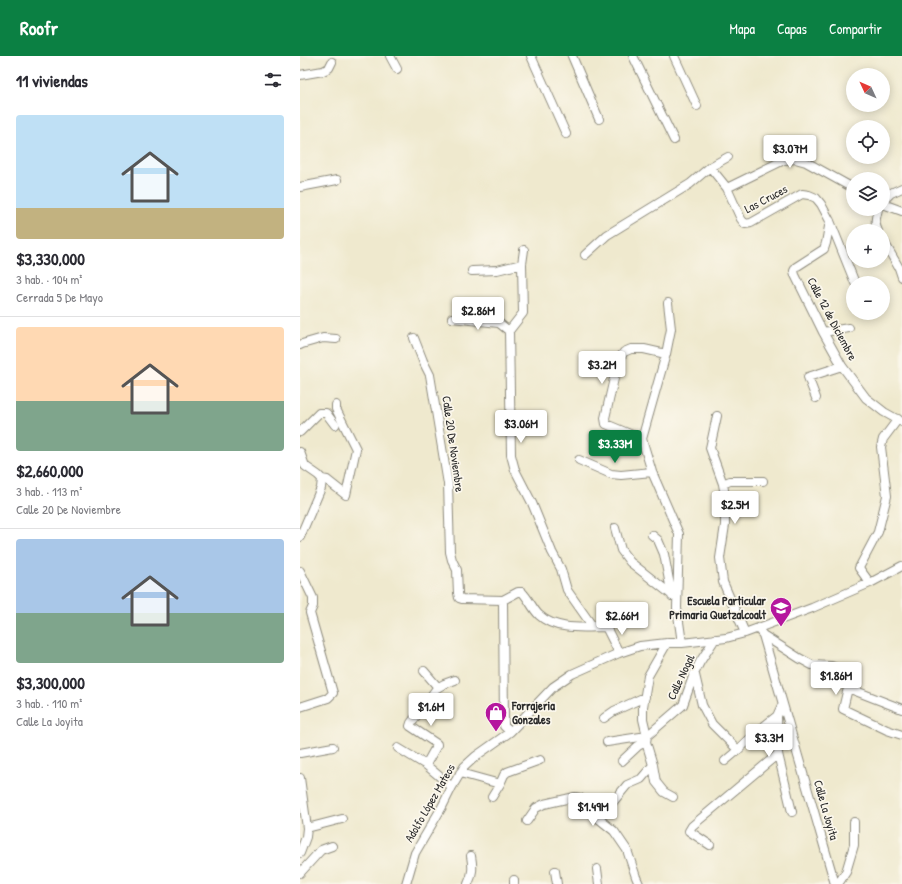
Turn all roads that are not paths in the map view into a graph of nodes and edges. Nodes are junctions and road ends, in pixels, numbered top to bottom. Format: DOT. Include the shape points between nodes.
graph roads {
  1 [pos="390,56"];
  2 [pos="532,56"];
  3 [pos="572,56"];
  4 [pos="633,56"];
  5 [pos="674,56"];
  6 [pos="332,62"];
  7 [pos="397,69"];
  8 [pos="300,75"];
  9 [pos="697,106"];
  10 [pos="599,119"];
  11 [pos="566,134"];
  12 [pos="674,140"];
  13 [pos="728,157"];
  14 [pos="710,167"];
  15 [pos="337,180"];
  16 [pos="846,184"];
  17 [pos="300,187"];
  18 [pos="727,188"];
  19 [pos="902,188"];
  20 [pos="890,195"];
  21 [pos="890,206"];
  22 [pos="902,211"];
  23 [pos="830,220"];
  24 [pos="524,250"];
  25 [pos="890,252"];
  26 [pos="585,255"];
  27 [pos="522,264"];
  28 [pos="472,271"];
  29 [pos="853,276"];
  30 [pos="902,277"];
  31 [pos="668,303"];
  32 [pos="452,318"];
  33 [pos="849,328"];
  34 [pos="509,331"];
  35 [pos="822,332"];
  36 [pos="414,338"];
  37 [pos="336,339"];
  38 [pos="300,345"];
  39 [pos="666,354"];
  40 [pos="842,366"];
  41 [pos="816,398"];
  42 [pos="336,405"];
  43 [pos="717,416"];
  44 [pos="900,420"];
  45 [pos="335,425"];
  46 [pos="300,432"];
  47 [pos="642,439"];
  48 [pos="300,452"];
  49 [pos="579,460"];
  50 [pos="303,468"];
  51 [pos="652,472"];
  52 [pos="322,479"];
  53 [pos="763,481"];
  54 [pos="723,484"];
  55 [pos="615,528"];
  56 [pos="652,535"];
  57 [pos="300,537"];
  58 [pos="902,566"];
  59 [pos="300,571"];
  60 [pos="870,583"];
  61 [pos="672,595"];
  62 [pos="503,600"];
  63 [pos="677,608"];
  64 [pos="593,627"];
  65 [pos="760,632"];
  66 [pos="745,633"];
  67 [pos="715,639"];
  68 [pos="667,643"];
  69 [pos="682,643"];
  70 [pos="619,653"];
  71 [pos="424,671"];
  72 [pos="694,674"];
  73 [pos="455,680"];
  74 [pos="437,688"];
  75 [pos="848,688"];
  76 [pos="645,697"];
  77 [pos="782,705"];
  78 [pos="300,707"];
  79 [pos="902,709"];
  80 [pos="777,716"];
  81 [pos="604,718"];
  82 [pos="510,732"];
  83 [pos="902,734"];
  84 [pos="646,739"];
  85 [pos="607,742"];
  86 [pos="334,747"];
  87 [pos="398,748"];
  88 [pos="738,750"];
  89 [pos="300,753"];
  90 [pos="778,754"];
  91 [pos="540,760"];
  92 [pos="622,761"];
  93 [pos="725,762"];
  94 [pos="426,765"];
  95 [pos="653,765"];
  96 [pos="460,774"];
  97 [pos="300,778"];
  98 [pos="500,784"];
  99 [pos="452,787"];
  100 [pos="492,797"];
  101 [pos="672,797"];
  102 [pos="792,812"];
  103 [pos="342,819"];
  104 [pos="599,819"];
  105 [pos="527,821"];
  106 [pos="854,822"];
  107 [pos="307,828"];
  108 [pos="710,845"];
  109 [pos="332,846"];
  110 [pos="300,853"];
  111 [pos="471,856"];
  112 [pos="598,869"];
  113 [pos="555,871"];
  114 [pos="300,873"];
  115 [pos="406,884"];
  116 [pos="468,884"];
  117 [pos="557,884"];
  118 [pos="599,884"];
  119 [pos="639,884"];
  120 [pos="835,884"];
  121 [pos="838,884"];
  1 -- 7 [label="street"];
  2 -- 11 [label="street"];
  3 -- 10 [label="street"];
  4 -- 12 [label="street"];
  5 -- 9 [label="street"];
  6 -- 8 [label="street" via="323,71"];
  13 -- 14 [label="street"];
  14 -- 18 [label="street, Las Cruces"];
  14 -- 26 [label="street" via="690,184 607,235"];
  15 -- 17 [label="street"];
  16 -- 18 [label="street" via="806,162 795,159 784,160"];
  18 -- 23 [label="street, Las Cruces" via="745,224 802,194 816,198"];
  19 -- 20 [label="street"];
  21 -- 22 [label="street"];
  23 -- 29 [label="street"];
  23 -- 35 [label="street, Calle 12 de Diciembre" via="824,249 796,267 794,271"];
  24 -- 27 [label="street"];
  25 -- 30 [label="street"];
  27 -- 28 [label="street" via="497,270"];
  27 -- 34 [label="street" via="523,313"];
  31 -- 39 [label="street" via="671,329"];
  32 -- 34 [label="street" via="499,324"];
  33 -- 35 [label="street, Calle 12 de Diciembre"];
  34 -- 64 [label="street" via="511,455 515,470 561,569 567,590"];
  35 -- 40 [label="street, Calle 12 de Diciembre"];
  36 -- 62 [label="street, Calle 20 De Noviembre" via="430,375 448,484 450,552 457,570 459,598"];
  37 -- 38 [label="street" via="323,338"];
  39 -- 47 [label="street"];
  39 -- 47 [label="street" via="644,348 631,349 624,352 618,361 605,418 606,424"];
  40 -- 41 [label="street" via="808,377"];
  40 -- 44 [label="street, Calle 12 de Diciembre" via="866,398"];
  42 -- 52 [label="street" via="356,449 346,495"];
  43 -- 54 [label="street" via="710,448"];
  44 -- 60 [label="street" via="883,439 881,447 887,496 878,532 858,568"];
  45 -- 46 [label="street" via="326,413 319,413"];
  47 -- 51 [label="street"];
  48 -- 50 [label="street"];
  49 -- 51 [label="street" via="621,476"];
  50 -- 52 [label="street"];
  51 -- 63 [label="street" via="679,534"];
  52 -- 57 [label="street" via="321,488"];
  53 -- 54 [label="street" via="730,481"];
  54 -- 66 [label="street" via="725,525 720,558 723,582"];
  55 -- 61 [label="street" via="621,550 630,562"];
  56 -- 61 [label="street" via="658,540 664,554"];
  58 -- 60 [label="street, Adolfo López Mateos"];
  59 -- 78 [label="street" via="313,598 310,613 333,693 328,698"];
  60 -- 65 [label="street, Adolfo López Mateos"];
  61 -- 63 [label="street"];
  62 -- 64 [label="street, Calle 20 De Noviembre" via="522,592 539,615 551,623 568,627"];
  62 -- 82 [label="street" via="504,726"];
  63 -- 69 [label="street"];
  64 -- 70 [label="street, Calle 20 De Noviembre" via="606,627"];
  65 -- 66 [label="street, Adolfo López Mateos"];
  65 -- 75 [label="street" via="812,665 839,669"];
  65 -- 77 [label="street, Calle La Joyita"];
  66 -- 67 [label="street, Adolfo López Mateos"];
  67 -- 69 [label="street, Adolfo López Mateos"];
  67 -- 72 [label="street, Calle Nogal"];
  68 -- 69 [label="street, Adolfo López Mateos"];
  68 -- 70 [label="street, Adolfo López Mateos" via="640,646"];
  68 -- 76 [label="street" via="648,676"];
  70 -- 82 [label="street, Adolfo López Mateos" via="572,674 553,687"];
  71 -- 74 [label="street"];
  72 -- 84 [label="street, Calle Nogal" via="684,705"];
  72 -- 88 [label="street" via="702,705 712,724"];
  73 -- 74 [label="street"];
  74 -- 94 [label="street" via="410,726 437,744"];
  75 -- 79 [label="street"];
  75 -- 83 [label="street" via="844,709 886,730"];
  76 -- 81 [label="street"];
  76 -- 84 [label="street" via="643,719"];
  77 -- 80 [label="street"];
  77 -- 120 [label="street, Calle La Joyita"];
  80 -- 88 [label="street"];
  80 -- 90 [label="street"];
  82 -- 96 [label="street, Adolfo López Mateos" via="476,756"];
  84 -- 85 [label="street"];
  84 -- 92 [label="street, Calle Nogal"];
  84 -- 95 [label="street"];
  86 -- 89 [label="street"];
  87 -- 94 [label="street"];
  88 -- 93 [label="street"];
  90 -- 102 [label="street"];
  90 -- 108 [label="street" via="689,830"];
  91 -- 98 [label="street" via="508,772"];
  94 -- 99 [label="street"];
  95 -- 101 [label="street" via="656,782"];
  95 -- 104 [label="street" via="641,779 627,785"];
  96 -- 98 [label="street"];
  96 -- 99 [label="street, Adolfo López Mateos"];
  97 -- 107 [label="street"];
  98 -- 100 [label="street"];
  99 -- 115 [label="street, Adolfo López Mateos" via="415,853"];
  103 -- 107 [label="street"];
  104 -- 105 [label="street" via="580,798 575,797 536,808"];
  104 -- 119 [label="street" via="614,831 627,850"];
  106 -- 121 [label="street" via="854,845 846,872"];
  107 -- 110 [label="street"];
  109 -- 114 [label="street" via="321,850"];
  111 -- 116 [label="street" via="471,878"];
  112 -- 118 [label="street"];
  113 -- 117 [label="street"];
}
